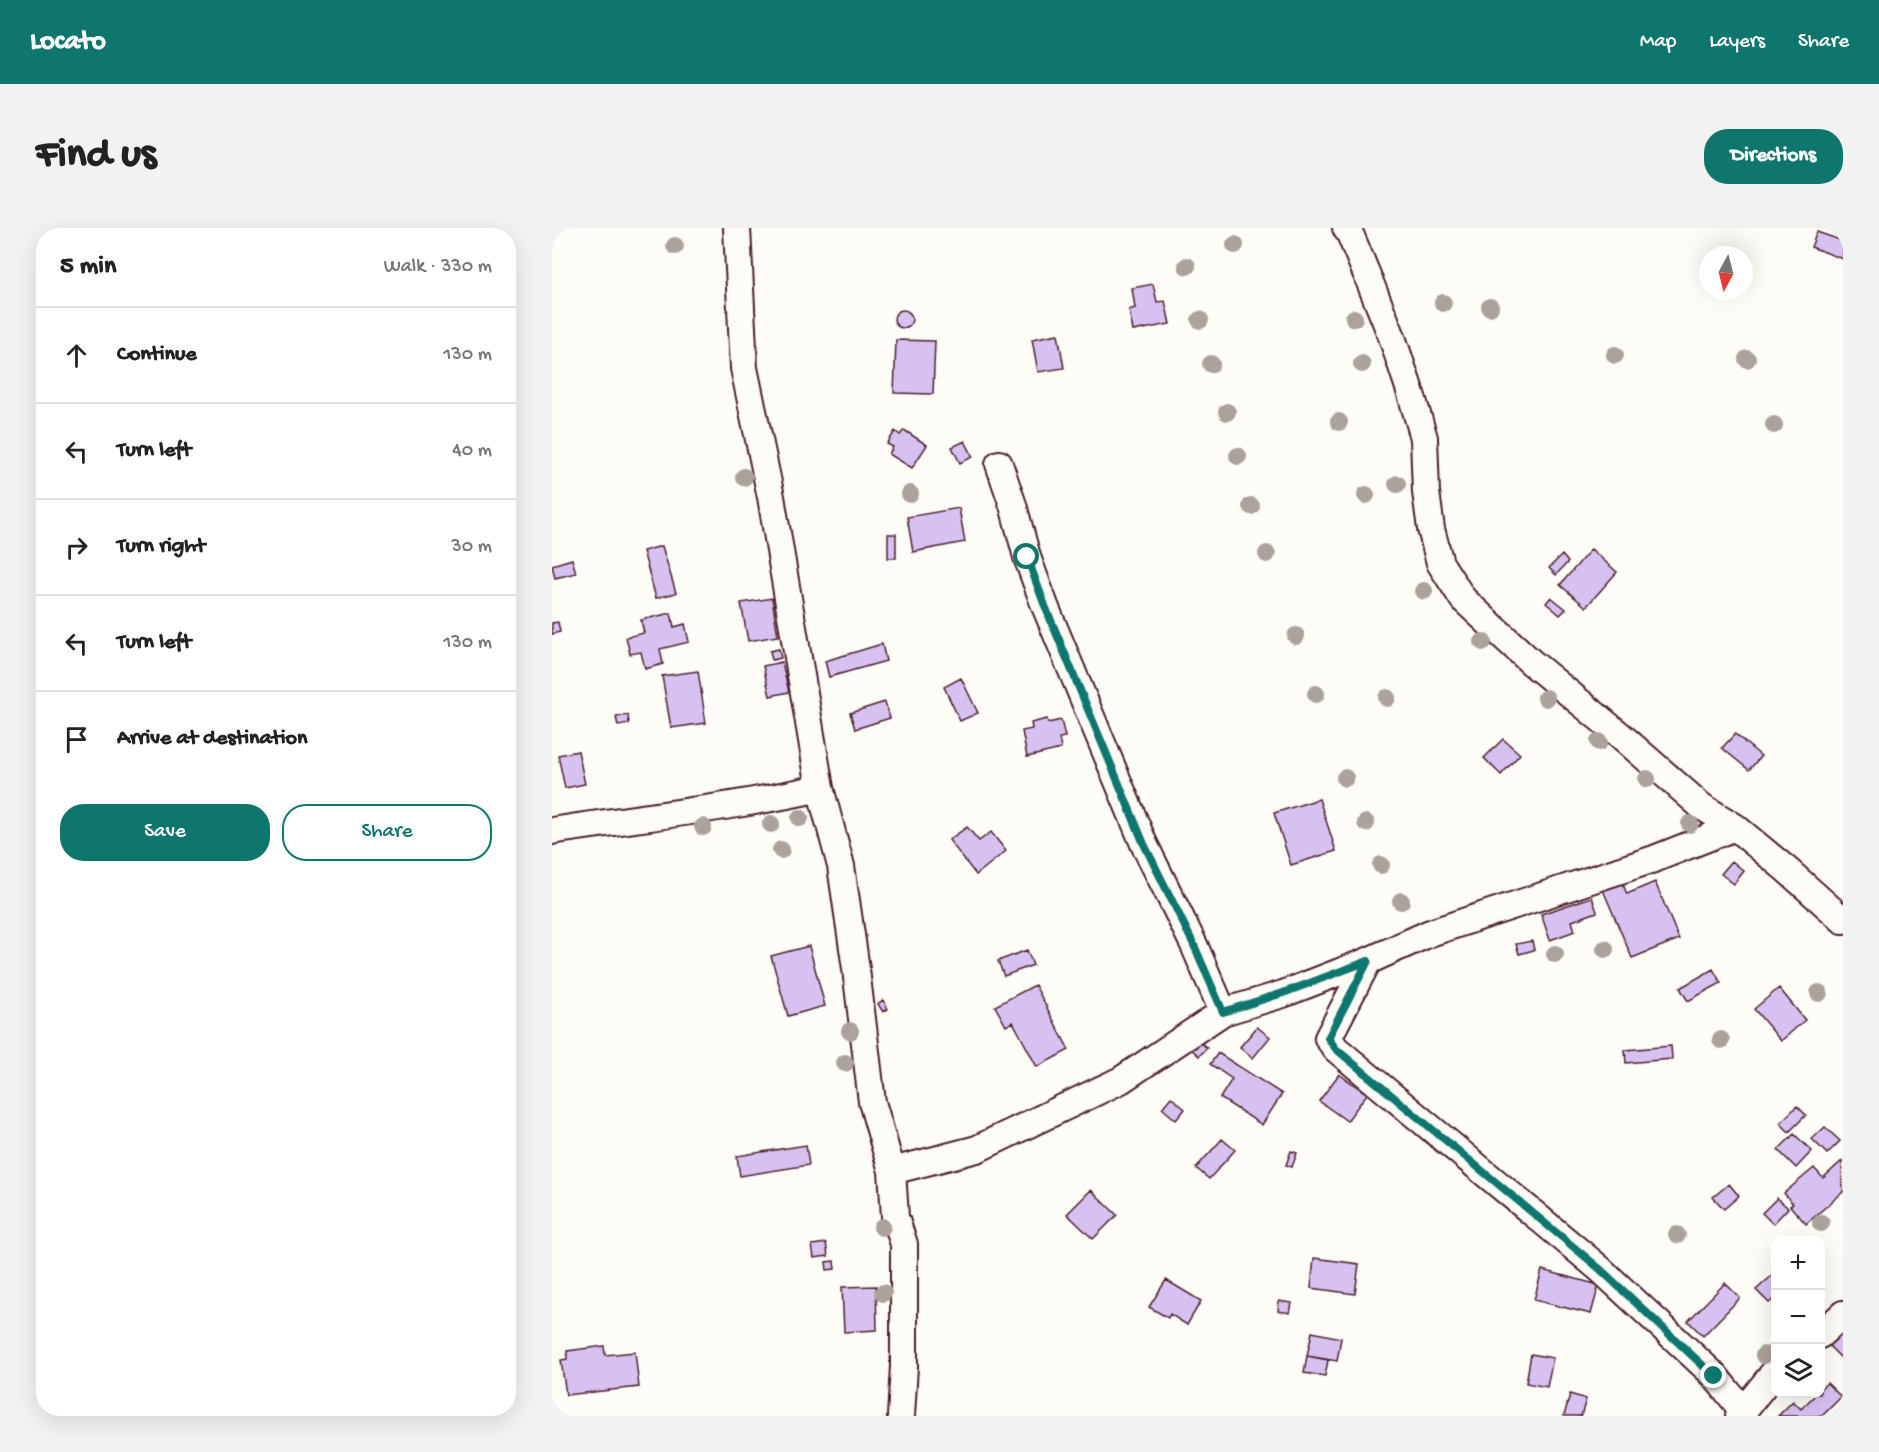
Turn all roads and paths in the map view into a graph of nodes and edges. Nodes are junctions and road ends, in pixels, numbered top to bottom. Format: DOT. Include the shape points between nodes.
graph roads {
  1 [pos="737,228"];
  2 [pos="1346,228"];
  3 [pos="999,464"];
  4 [pos="820,788"];
  5 [pos="1735,827"];
  6 [pos="552,831"];
  7 [pos="1843,920"];
  8 [pos="1368,961"];
  9 [pos="1223,1012"];
  10 [pos="892,1171"];
  11 [pos="1843,1314"];
  12 [pos="1825,1331"];
  13 [pos="1771,1376"];
  14 [pos="1742,1414"];
  15 [pos="901,1416"];
  1 -- 4 [label="street" via="744,368 771,497"];
  2 -- 5 [label="street" via="1392,337 1412,397 1424,438 1431,529 1440,562 1463,599 1701,806"];
  3 -- 9 [label="street" via="1045,606 1144,844"];
  4 -- 6 [label="street" via="767,800"];
  4 -- 10 [label="street" via="841,866 872,1102"];
  5 -- 7 [label="street"];
  5 -- 8 [label="street" via="1654,859 1430,933"];
  8 -- 9 [label="street"];
  8 -- 14 [label="street" via="1328,1038 1336,1049 1600,1269 1714,1376"];
  9 -- 10 [label="street" via="1121,1080 977,1149"];
  10 -- 15 [label="street" via="895,1217 904,1244"];
  11 -- 12 [label="street"];
  13 -- 14 [label="street"];
}
